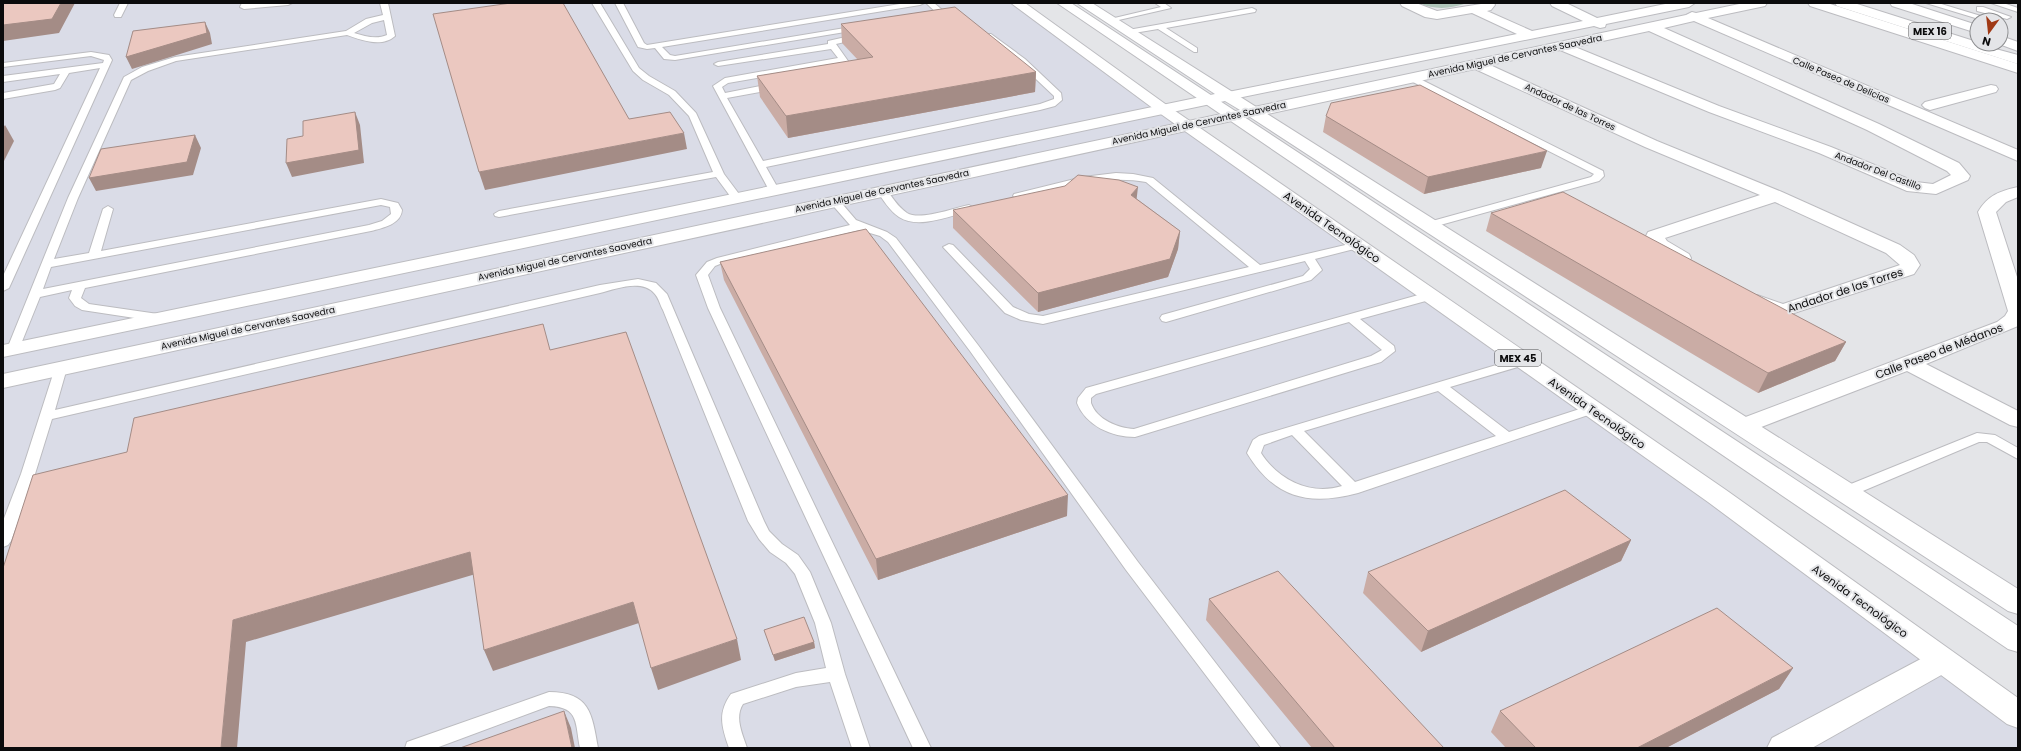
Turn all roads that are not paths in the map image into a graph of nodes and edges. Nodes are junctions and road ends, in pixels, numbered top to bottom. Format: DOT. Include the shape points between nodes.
graph roads {
  1 [pos="124,3"];
  2 [pos="246,3"];
  3 [pos="288,3"];
  4 [pos="384,3"];
  5 [pos="596,3"];
  6 [pos="620,3"];
  7 [pos="920,3"];
  8 [pos="930,3"];
  9 [pos="1017,3"];
  10 [pos="1062,3"];
  11 [pos="1087,3"];
  12 [pos="1159,3"];
  13 [pos="1406,3"];
  14 [pos="1486,3"];
  15 [pos="1556,3"];
  16 [pos="1761,3"];
  17 [pos="1814,3"];
  18 [pos="1841,3"];
  19 [pos="1876,3"];
  20 [pos="1896,3"];
  21 [pos="1930,3"];
  22 [pos="1960,3"];
  23 [pos="1995,3"];
  24 [pos="1677,4"];
  25 [pos="885,9"];
  26 [pos="1252,10"];
  27 [pos="1475,10"];
  28 [pos="2018,10"];
  29 [pos="1990,12"];
  30 [pos="1456,13"];
  31 [pos="943,14"];
  32 [pos="1969,14"];
  33 [pos="1703,15"];
  34 [pos="118,16"];
  35 [pos="1853,16"];
  36 [pos="895,17"];
  37 [pos="386,18"];
  38 [pos="1110,20"];
  39 [pos="852,21"];
  40 [pos="1595,22"];
  41 [pos="1969,26"];
  42 [pos="1160,27"];
  43 [pos="1651,27"];
  44 [pos="980,29"];
  45 [pos="1128,32"];
  46 [pos="348,33"];
  47 [pos="1618,34"];
  48 [pos="869,35"];
  49 [pos="1531,35"];
  50 [pos="1969,38"];
  51 [pos="1969,38"];
  52 [pos="1509,39"];
  53 [pos="1969,39"];
  54 [pos="657,46"];
  55 [pos="833,46"];
  56 [pos="1561,46"];
  57 [pos="1194,50"];
  58 [pos="2001,52"];
  59 [pos="843,60"];
  60 [pos="2018,60"];
  61 [pos="106,64"];
  62 [pos="718,64"];
  63 [pos="1476,64"];
  64 [pos="3,65"];
  65 [pos="1364,69"];
  66 [pos="2018,69"];
  67 [pos="66,70"];
  68 [pos="834,76"];
  69 [pos="1412,78"];
  70 [pos="3,79"];
  71 [pos="1391,82"];
  72 [pos="782,85"];
  73 [pos="1991,89"];
  74 [pos="3,96"];
  75 [pos="722,96"];
  76 [pos="1223,104"];
  77 [pos="1930,105"];
  78 [pos="1163,109"];
  79 [pos="1254,112"];
  80 [pos="1092,124"];
  81 [pos="1188,126"];
  82 [pos="1114,141"];
  83 [pos="2018,141"];
  84 [pos="2018,156"];
  85 [pos="759,166"];
  86 [pos="719,174"];
  87 [pos="774,190"];
  88 [pos="882,191"];
  89 [pos="2018,192"];
  90 [pos="1776,196"];
  91 [pos="737,198"];
  92 [pos="1005,200"];
  93 [pos="834,201"];
  94 [pos="982,205"];
  95 [pos="108,209"];
  96 [pos="499,214"];
  97 [pos="1429,225"];
  98 [pos="861,226"];
  99 [pos="1358,245"];
  100 [pos="948,247"];
  101 [pos="485,250"];
  102 [pos="94,255"];
  103 [pos="1308,257"];
  104 [pos="15,262"];
  105 [pos="3,264"];
  106 [pos="47,264"];
  107 [pos="1698,267"];
  108 [pos="1257,268"];
  109 [pos="492,274"];
  110 [pos="80,286"];
  111 [pos="3,288"];
  112 [pos="35,294"];
  113 [pos="1745,294"];
  114 [pos="1430,296"];
  115 [pos="161,318"];
  116 [pos="1166,318"];
  117 [pos="1351,318"];
  118 [pos="8,350"];
  119 [pos="1524,361"];
  120 [pos="1908,363"];
  121 [pos="61,368"];
  122 [pos="3,381"];
  123 [pos="1440,386"];
  124 [pos="1592,410"];
  125 [pos="46,416"];
  126 [pos="2018,420"];
  127 [pos="1743,426"];
  128 [pos="1295,430"];
  129 [pos="1508,438"];
  130 [pos="2018,454"];
  131 [pos="1354,489"];
  132 [pos="1846,492"];
  133 [pos="3,541"];
  134 [pos="2018,603"];
  135 [pos="2018,642"];
  136 [pos="1942,661"];
  137 [pos="836,674"];
  138 [pos="2018,715"];
  139 [pos="414,748"];
  140 [pos="589,748"];
  141 [pos="738,748"];
  142 [pos="861,748"];
  143 [pos="922,748"];
  144 [pos="1272,748"];
  145 [pos="1783,748"];
  1 -- 34 [label="lane"];
  2 -- 3 [label="lane" via="244,7 248,8"];
  4 -- 37 [label="lane"];
  5 -- 86 [label="lane" via="636,69 672,93 693,115"];
  6 -- 54 [label="lane" via="641,46"];
  7 -- 25 [label="lane"];
  8 -- 31 [label="lane"];
  9 -- 78 [label="main road, Avenida Tecnológico / MEX 45"];
  10 -- 76 [label="main road"];
  11 -- 38 [label="main road"];
  12 -- 38 [label="lane" via="1167,8"];
  13 -- 30 [label="main road" via="1433,15"];
  14 -- 27 [label="main road" via="1489,6"];
  15 -- 40 [label="main road"];
  16 -- 33 [label="main road, Avenida Miguel de Cervantes Saavedra"];
  17 -- 35 [label="main road"];
  18 -- 50 [label="main road, MEX 16"];
  19 -- 51 [label="main road, MEX 16"];
  20 -- 41 [label="main road"];
  21 -- 32 [label="lane"];
  22 -- 29 [label="lane"];
  23 -- 28 [label="lane"];
  24 -- 33 [label="main road, Calle Paseo de Delicias"];
  24 -- 40 [label="main road, Avenida Miguel de Cervantes Saavedra"];
  25 -- 36 [label="lane"];
  25 -- 39 [label="lane"];
  26 -- 42 [label="lane"];
  27 -- 30 [label="main road"];
  27 -- 49 [label="main road"];
  30 -- 52 [label="main road"];
  33 -- 43 [label="main road, Avenida Miguel de Cervantes Saavedra"];
  33 -- 77 [label="main road, Calle Paseo de Delicias"];
  33 -- 84 [label="main road, Calle Paseo de Delicias"];
  35 -- 53 [label="main road"];
  35 -- 66 [label="main road"];
  37 -- 46 [label="lane" via="369,21"];
  37 -- 46 [label="lane" via="391,34 389,37 367,40"];
  38 -- 45 [label="main road"];
  39 -- 54 [label="lane"];
  39 -- 54 [label="lane" via="675,58 667,57"];
  40 -- 47 [label="main road"];
  40 -- 49 [label="main road, Avenida Miguel de Cervantes Saavedra"];
  42 -- 45 [label="lane"];
  42 -- 57 [label="lane"];
  43 -- 47 [label="main road, Avenida Miguel de Cervantes Saavedra"];
  43 -- 56 [label="main road, Andador Del Castillo" via="1872,127 1953,167 1962,176 1936,189 1913,187"];
  44 -- 85 [label="lane" via="1022,61 1058,95 1058,100 1040,107"];
  45 -- 76 [label="main road"];
  46 -- 106 [label="lane" via="175,59 145,69 127,79 73,198"];
  47 -- 56 [label="main road, Avenida Miguel de Cervantes Saavedra"];
  48 -- 55 [label="lane" via="836,40 831,43"];
  49 -- 52 [label="main road, Avenida Miguel de Cervantes Saavedra"];
  52 -- 65 [label="main road, Avenida Miguel de Cervantes Saavedra"];
  55 -- 59 [label="lane"];
  55 -- 62 [label="lane"];
  56 -- 63 [label="main road, Avenida Miguel de Cervantes Saavedra"];
  58 -- 60 [label="main road, MEX 16"];
  59 -- 68 [label="lane" via="849,70"];
  59 -- 75 [label="lane" via="725,81 717,86"];
  61 -- 64 [label="lane" via="106,56 90,54"];
  61 -- 67 [label="lane"];
  61 -- 104 [label="lane"];
  63 -- 69 [label="main road, Avenida Miguel de Cervantes Saavedra"];
  63 -- 90 [label="main road, Andador de las Torres" via="1651,144"];
  65 -- 71 [label="main road"];
  65 -- 76 [label="main road, Avenida Miguel de Cervantes Saavedra"];
  67 -- 70 [label="lane"];
  67 -- 74 [label="lane" via="57,86"];
  69 -- 71 [label="main road, Avenida Miguel de Cervantes Saavedra"];
  69 -- 97 [label="lane" via="1599,173 1595,179"];
  71 -- 79 [label="main road, Avenida Miguel de Cervantes Saavedra"];
  72 -- 75 [label="lane"];
  73 -- 77 [label="main road"];
  75 -- 85 [label="lane"];
  76 -- 78 [label="main road, Avenida Miguel de Cervantes Saavedra"];
  76 -- 79 [label="main road, Avenida Miguel de Cervantes Saavedra"];
  76 -- 81 [label="main road, Avenida Miguel de Cervantes Saavedra"];
  76 -- 135 [label="main road" via="1707,435"];
  77 -- 83 [label="main road, Calle Paseo de Delicias"];
  78 -- 80 [label="main road, Avenida Miguel de Cervantes Saavedra"];
  78 -- 81 [label="main road, Avenida Tecnológico / MEX 45"];
  79 -- 97 [label="main road"];
  80 -- 82 [label="main road"];
  80 -- 87 [label="main road, Avenida Miguel de Cervantes Saavedra"];
  81 -- 82 [label="main road, Avenida Miguel de Cervantes Saavedra"];
  81 -- 99 [label="main road, Avenida Tecnológico / MEX 45"];
  82 -- 88 [label="main road, Avenida Miguel de Cervantes Saavedra"];
  85 -- 87 [label="lane"];
  86 -- 91 [label="lane"];
  86 -- 96 [label="lane"];
  87 -- 91 [label="main road, Avenida Miguel de Cervantes Saavedra"];
  88 -- 93 [label="main road, Avenida Miguel de Cervantes Saavedra"];
  88 -- 94 [label="lane" via="904,216 913,219"];
  89 -- 120 [label="main road, Calle Paseo de Médanos" via="2003,195 1992,202 1987,212 2018,311 2014,320"];
  90 -- 107 [label="main road" via="1655,236 1659,244"];
  90 -- 113 [label="main road, Andador de las Torres" via="1893,249 1907,259 1910,265 1907,270 1784,310 1764,305"];
  91 -- 101 [label="main road, Avenida Miguel de Cervantes Saavedra"];
  92 -- 108 [label="lane" via="1102,177 1136,176 1149,180"];
  93 -- 98 [label="lane" via="852,222"];
  93 -- 109 [label="main road, Avenida Miguel de Cervantes Saavedra"];
  95 -- 102 [label="lane"];
  97 -- 127 [label="main road"];
  98 -- 143 [label="lane" via="721,260 705,268 702,275 714,308"];
  98 -- 144 [label="lane" via="878,230 892,240 974,348 1127,560"];
  99 -- 103 [label="lane"];
  99 -- 114 [label="main road, Avenida Tecnológico / MEX 45"];
  100 -- 108 [label="lane" via="1009,310 1030,319 1050,318"];
  101 -- 109 [label="main road"];
  101 -- 115 [label="main road, Avenida Miguel de Cervantes Saavedra"];
  102 -- 106 [label="lane"];
  102 -- 110 [label="lane" via="369,204 388,203 397,209 393,219 371,228"];
  103 -- 108 [label="lane"];
  103 -- 116 [label="lane" via="1316,270 1307,278"];
  104 -- 105 [label="lane"];
  104 -- 111 [label="lane"];
  106 -- 112 [label="lane"];
  109 -- 121 [label="main road, Avenida Miguel de Cervantes Saavedra"];
  110 -- 112 [label="lane"];
  110 -- 115 [label="lane" via="75,298 86,307"];
  112 -- 118 [label="lane"];
  114 -- 117 [label="lane"];
  114 -- 119 [label="main road, Avenida Tecnológico / MEX 45"];
  115 -- 118 [label="main road, Avenida Miguel de Cervantes Saavedra"];
  117 -- 117 [label="lane" via="1388,346 1389,351 1376,359 1135,432 1119,432 1108,428 1086,409 1084,402 1092,391"];
  119 -- 123 [label="lane"];
  119 -- 124 [label="main road, Avenida Tecnológico / MEX 45"];
  120 -- 126 [label="main road"];
  120 -- 127 [label="main road, Calle Paseo de Médanos"];
  121 -- 122 [label="main road, Avenida Miguel de Cervantes Saavedra"];
  121 -- 125 [label="lane"];
  123 -- 128 [label="lane"];
  123 -- 129 [label="lane"];
  124 -- 129 [label="lane"];
  124 -- 136 [label="main road, Avenida Tecnológico / MEX 45" via="1717,496"];
  125 -- 133 [label="lane"];
  125 -- 137 [label="lane" via="600,289 625,284 652,285 660,291 669,310 756,521 764,535 776,548 792,559 802,572 823,623"];
  127 -- 132 [label="main road"];
  128 -- 131 [label="lane"];
  128 -- 131 [label="lane" via="1258,443 1254,453 1258,462 1273,475 1305,493 1334,494"];
  129 -- 131 [label="lane"];
  130 -- 132 [label="lane" via="1990,438 1976,437"];
  132 -- 134 [label="main road"];
  136 -- 138 [label="main road, Avenida Tecnológico / MEX 45"];
  136 -- 145 [label="main road"];
  137 -- 141 [label="lane" via="796,680 737,699 731,706 729,721"];
  137 -- 142 [label="lane"];
  139 -- 140 [label="lane" via="549,699 563,698 573,701 580,708"];
}
